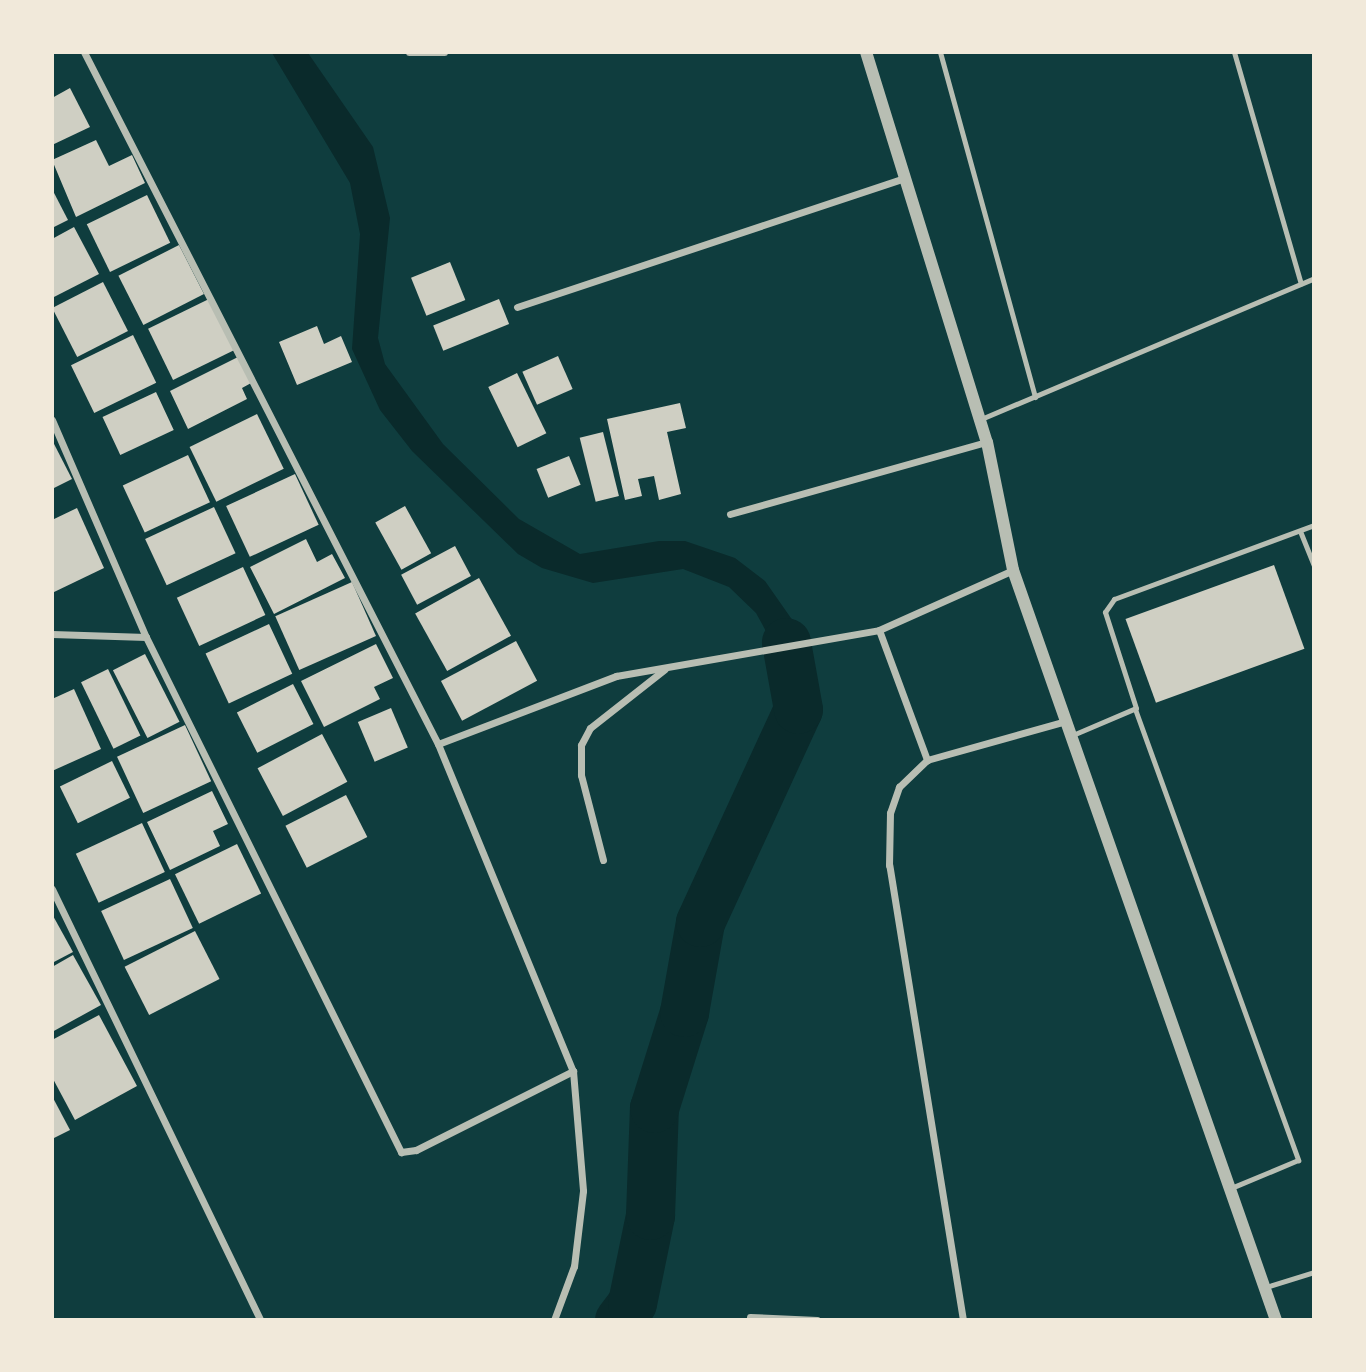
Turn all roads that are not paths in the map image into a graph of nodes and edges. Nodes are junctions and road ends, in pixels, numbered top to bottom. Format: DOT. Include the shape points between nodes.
graph roads {
  1 [pos="84,52"];
  2 [pos="409,52"];
  3 [pos="444,52"];
  4 [pos="866,52"];
  5 [pos="940,52"];
  6 [pos="1234,52"];
  7 [pos="905,178"];
  8 [pos="1314,278"];
  9 [pos="1301,284"];
  10 [pos="517,307"];
  11 [pos="1035,397"];
  12 [pos="52,420"];
  13 [pos="979,420"];
  14 [pos="987,442"];
  15 [pos="730,514"];
  16 [pos="1314,525"];
  17 [pos="1300,531"];
  18 [pos="1314,566"];
  19 [pos="1013,570"];
  20 [pos="878,630"];
  21 [pos="52,634"];
  22 [pos="146,637"];
  23 [pos="668,666"];
  24 [pos="1135,709"];
  25 [pos="1070,719"];
  26 [pos="1075,734"];
  27 [pos="438,744"];
  28 [pos="927,760"];
  29 [pos="603,860"];
  30 [pos="52,889"];
  31 [pos="573,1070"];
  32 [pos="1231,1188"];
  33 [pos="1314,1272"];
  34 [pos="1266,1287"];
  35 [pos="750,1317"];
  36 [pos="260,1320"];
  37 [pos="554,1320"];
  38 [pos="817,1320"];
  39 [pos="964,1320"];
  40 [pos="1276,1320"];
  1 -- 27 [label="street"];
  2 -- 3 [label="street"];
  4 -- 7 [label="street"];
  5 -- 11 [label="lane"];
  6 -- 9 [label="lane"];
  7 -- 10 [label="street"];
  7 -- 13 [label="street"];
  8 -- 9 [label="lane"];
  9 -- 11 [label="lane"];
  11 -- 13 [label="lane"];
  12 -- 22 [label="street"];
  13 -- 14 [label="street"];
  14 -- 15 [label="street"];
  14 -- 19 [label="street"];
  16 -- 17 [label="lane"];
  17 -- 18 [label="lane"];
  17 -- 24 [label="lane" via="1114,599 1105,612"];
  19 -- 20 [label="street"];
  19 -- 25 [label="street"];
  20 -- 23 [label="street"];
  20 -- 28 [label="street"];
  21 -- 22 [label="street"];
  22 -- 31 [label="street" via="401,1152 416,1150"];
  23 -- 27 [label="street" via="616,676"];
  23 -- 29 [label="street" via="598,721 581,745 581,775"];
  24 -- 26 [label="lane"];
  24 -- 32 [label="lane" via="1298,1160"];
  25 -- 26 [label="street"];
  25 -- 28 [label="street"];
  26 -- 32 [label="street"];
  27 -- 31 [label="street"];
  28 -- 39 [label="street" via="899,787 890,813 889,865"];
  30 -- 36 [label="street"];
  31 -- 37 [label="street" via="583,1191 574,1266"];
  32 -- 34 [label="street"];
  33 -- 34 [label="lane"];
  34 -- 40 [label="street"];
  35 -- 38 [label="street"];
}
